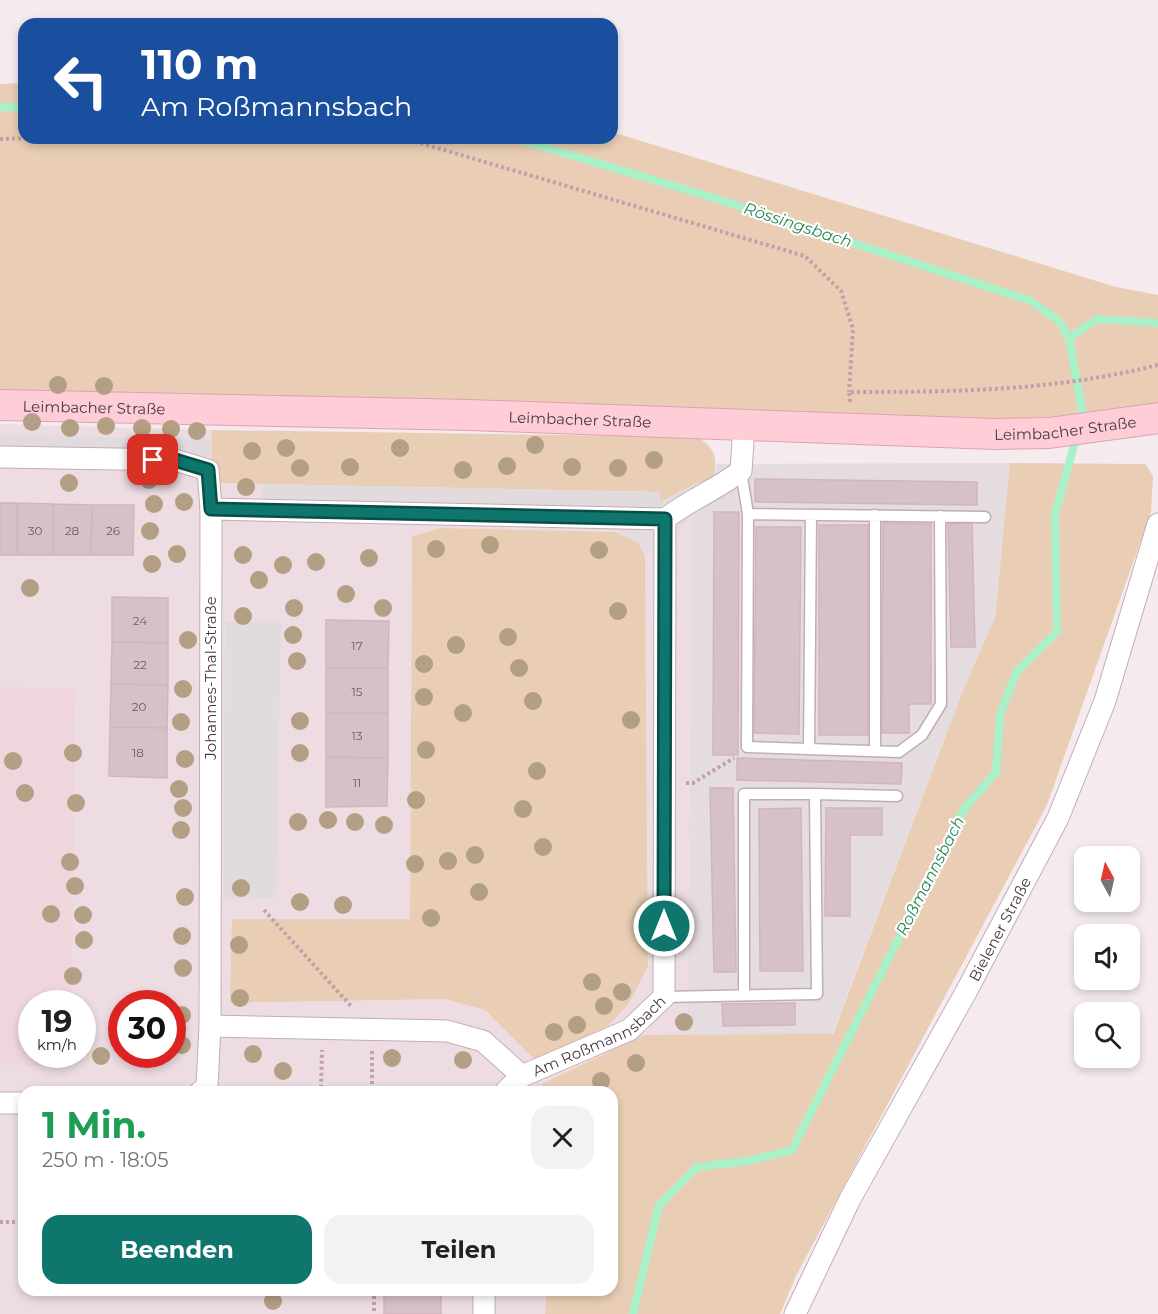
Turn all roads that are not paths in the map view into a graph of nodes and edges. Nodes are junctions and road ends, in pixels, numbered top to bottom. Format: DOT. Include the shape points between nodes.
graph roads {
  1 [pos="0,405"];
  2 [pos="1158,418"];
  3 [pos="744,426"];
  4 [pos="0,457"];
  5 [pos="741,471"];
  6 [pos="211,509"];
  7 [pos="748,514"];
  8 [pos="811,514"];
  9 [pos="875,515"];
  10 [pos="940,516"];
  11 [pos="985,516"];
  12 [pos="665,519"];
  13 [pos="1158,524"];
  14 [pos="809,749"];
  15 [pos="875,751"];
  16 [pos="815,794"];
  17 [pos="897,796"];
  18 [pos="744,995"];
  19 [pos="664,997"];
  20 [pos="210,1026"];
  21 [pos="522,1076"];
  22 [pos="207,1086"];
  23 [pos="511,1086"];
  24 [pos="0,1103"];
  25 [pos="18,1103"];
  26 [pos="484,1296"];
  27 [pos="484,1314"];
  28 [pos="795,1314"];
  1 -- 3 [label="street, Leimbacher Straße"];
  2 -- 3 [label="street, Leimbacher Straße" via="1049,433"];
  3 -- 5 [label="street"];
  4 -- 6 [label="street, Johannes-Thal-Straße" via="175,460 208,470"];
  5 -- 7 [label="lane"];
  5 -- 12 [label="street" via="719,488 685,502"];
  6 -- 12 [label="street"];
  6 -- 20 [label="street, Johannes-Thal-Straße"];
  7 -- 8 [label="lane"];
  7 -- 14 [label="lane" via="747,747"];
  8 -- 9 [label="lane"];
  8 -- 14 [label="lane"];
  9 -- 10 [label="lane"];
  9 -- 15 [label="lane"];
  10 -- 11 [label="lane"];
  10 -- 15 [label="lane" via="941,704 922,735 899,752"];
  12 -- 19 [label="street, Am Roßmannsbach"];
  13 -- 28 [label="street, Bielener Straße" via="1105,701 1058,818 850,1199"];
  14 -- 15 [label="lane"];
  16 -- 17 [label="lane"];
  16 -- 18 [label="lane" via="744,794"];
  16 -- 18 [label="lane" via="817,994"];
  18 -- 19 [label="lane"];
  19 -- 21 [label="street, Am Roßmannsbach" via="629,1030"];
  20 -- 21 [label="street, Am Roßmannsbach" via="447,1031 483,1041"];
  20 -- 22 [label="street, Johannes-Thal-Straße"];
  21 -- 23 [label="street, Am Roßmannsbach"];
  24 -- 25 [label="street"];
  26 -- 27 [label="street"];
}
